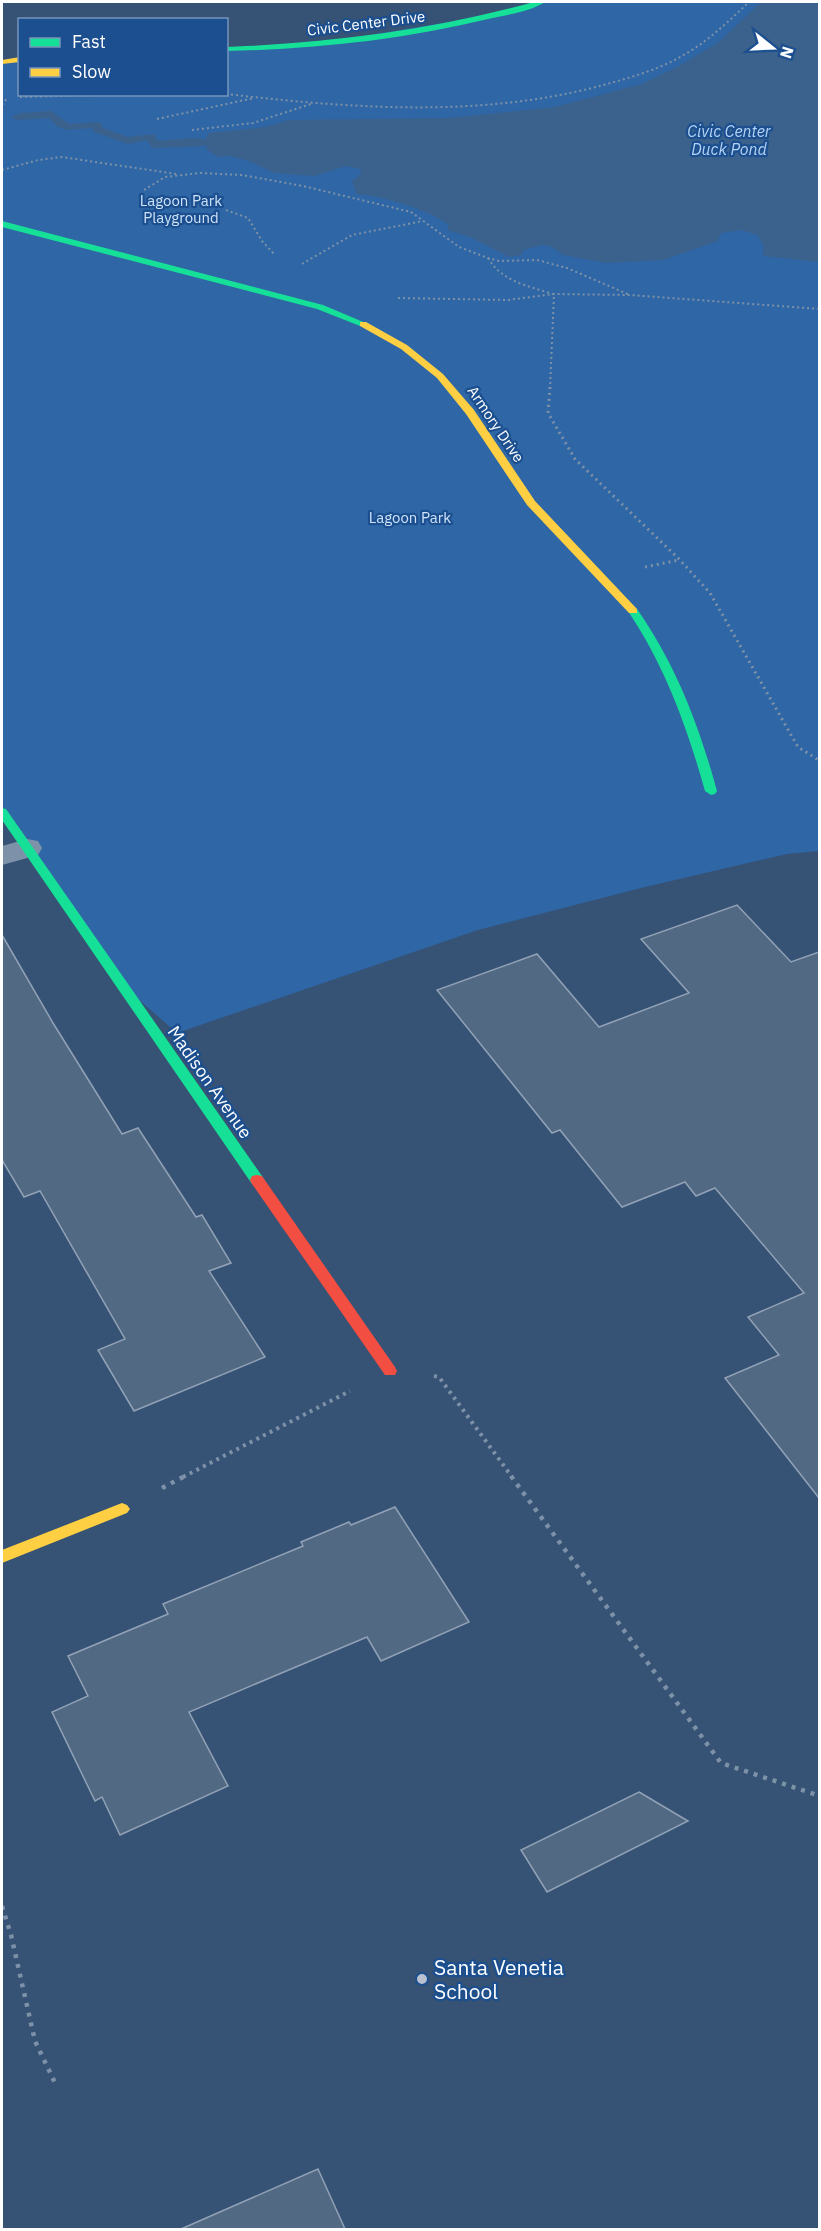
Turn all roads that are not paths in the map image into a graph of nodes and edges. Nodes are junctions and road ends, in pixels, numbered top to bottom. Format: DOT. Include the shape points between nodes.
graph roads {
  1 [pos="541,2"];
  2 [pos="228,50"];
  3 [pos="18,52"];
  4 [pos="2,53"];
  5 [pos="18,59"];
  6 [pos="2,62"];
  7 [pos="2,224"];
  8 [pos="711,791"];
  9 [pos="2,812"];
  10 [pos="14,852"];
  11 [pos="390,1371"];
  12 [pos="122,1509"];
  13 [pos="2,1557"];
  1 -- 2 [label="street, Civic Center Drive" via="411,36 336,45"];
  3 -- 4 [label="street"];
  5 -- 6 [label="street"];
  7 -- 8 [label="street, Armory Drive" via="320,307 369,326 416,354 459,396 531,502 618,594 649,633 682,693"];
  9 -- 10 [label="street, Madison Avenue"];
  10 -- 11 [label="street, Madison Avenue"];
  12 -- 13 [label="street"];
}
